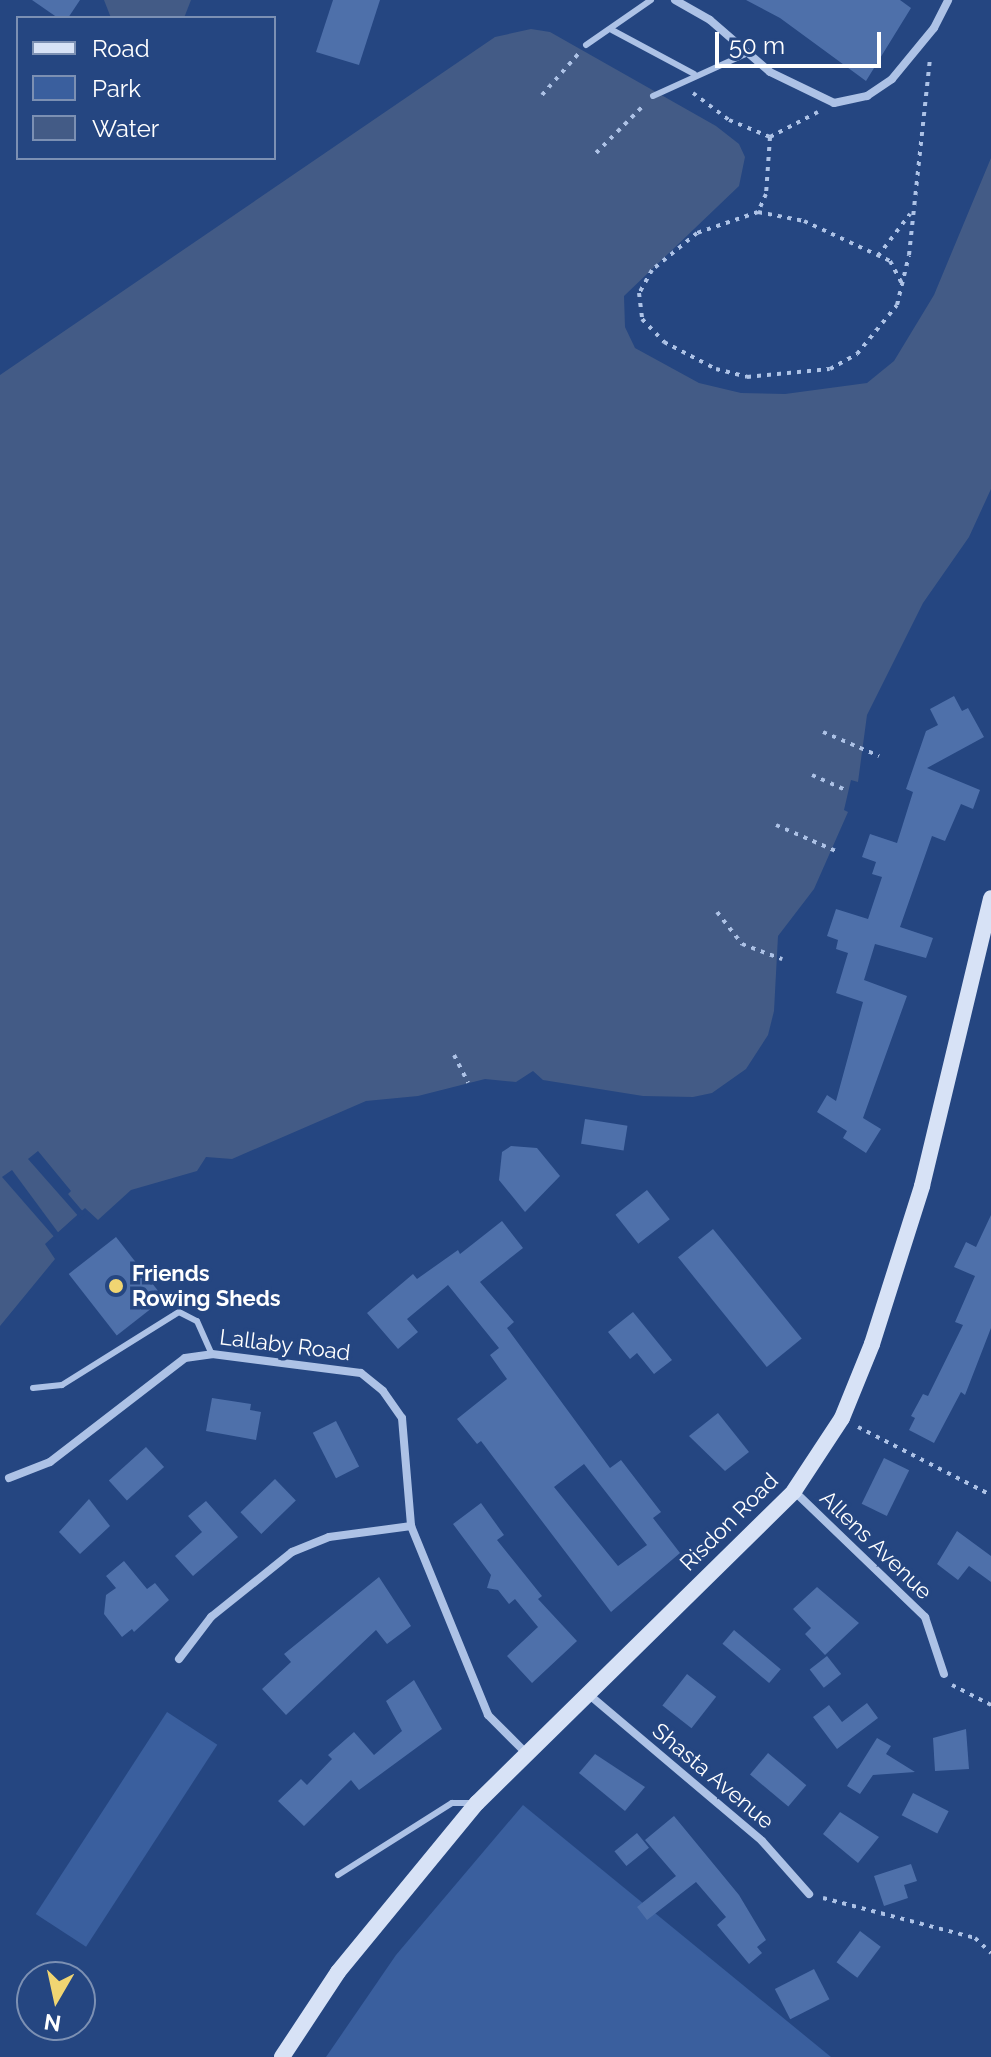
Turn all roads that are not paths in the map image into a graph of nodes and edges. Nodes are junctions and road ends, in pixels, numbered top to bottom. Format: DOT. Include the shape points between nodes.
graph roads {
  1 [pos="651,0"];
  2 [pos="675,0"];
  3 [pos="948,0"];
  4 [pos="612,30"];
  5 [pos="586,45"];
  6 [pos="748,53"];
  7 [pos="694,74"];
  8 [pos="653,96"];
  9 [pos="991,898"];
  10 [pos="212,1354"];
  11 [pos="33,1388"];
  12 [pos="9,1478"];
  13 [pos="794,1491"];
  14 [pos="411,1526"];
  15 [pos="179,1659"];
  16 [pos="944,1674"];
  17 [pos="586,1692"];
  18 [pos="525,1752"];
  19 [pos="477,1803"];
  20 [pos="338,1875"];
  21 [pos="809,1894"];
  22 [pos="282,2057"];
  1 -- 4 [label="lane"];
  2 -- 6 [label="street" via="709,19"];
  3 -- 6 [label="street" via="934,28 892,79 867,96 834,103 804,92"];
  4 -- 5 [label="lane"];
  4 -- 7 [label="lane"];
  6 -- 7 [label="lane"];
  7 -- 8 [label="lane"];
  9 -- 13 [label="street, Risdon Road" via="922,1186 872,1344 842,1418"];
  10 -- 11 [label="lane" via="197,1321 179,1312 62,1385"];
  10 -- 12 [label="street, Lallaby Road" via="185,1358 50,1462"];
  10 -- 14 [label="street, Lallaby Road" via="347,1368 372,1380 394,1404 406,1431"];
  13 -- 16 [label="street, Allens Avenue" via="925,1617"];
  13 -- 17 [label="street, Risdon Road"];
  14 -- 15 [label="street" via="329,1537 292,1552 211,1617"];
  14 -- 18 [label="street, Lallaby Road" via="488,1715"];
  17 -- 18 [label="street, Risdon Road"];
  17 -- 21 [label="street, Shasta Avenue" via="762,1841"];
  18 -- 19 [label="street, Risdon Road"];
  19 -- 20 [label="lane" via="452,1803"];
  19 -- 22 [label="street, Risdon Road" via="338,1972"];
}
